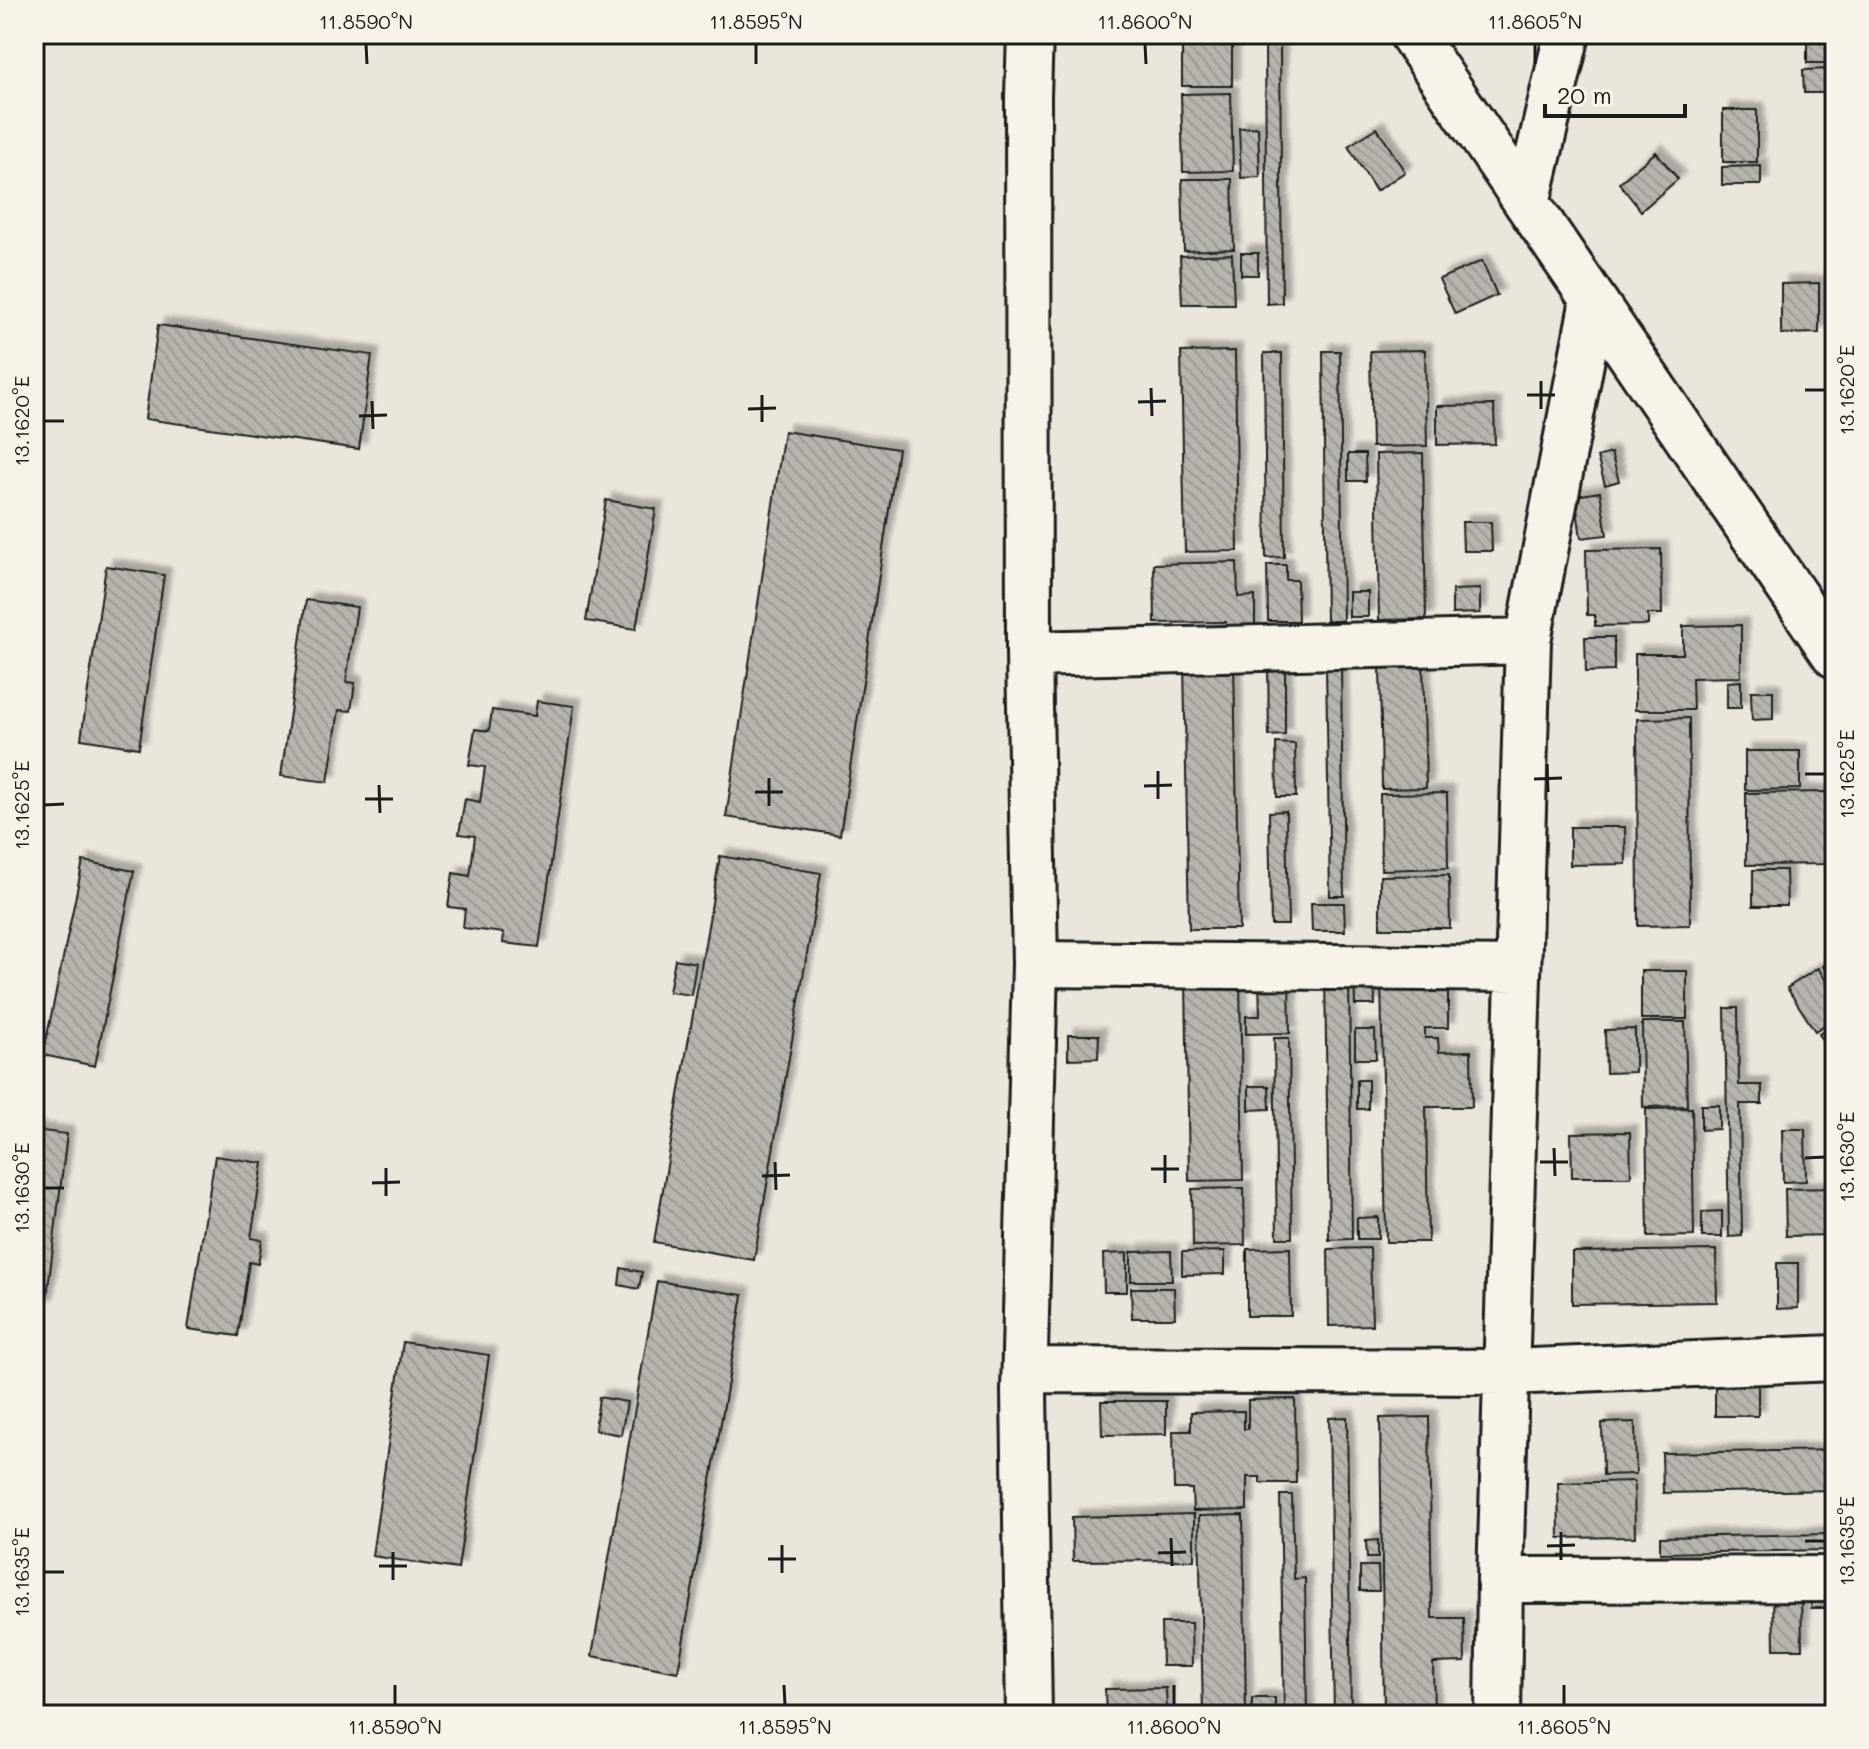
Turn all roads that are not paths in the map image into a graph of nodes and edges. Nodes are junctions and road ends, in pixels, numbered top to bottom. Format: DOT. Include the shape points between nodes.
graph roads {
  1 [pos="1030,34"];
  2 [pos="1412,34"];
  3 [pos="1567,34"];
  4 [pos="1527,203"];
  5 [pos="1593,300"];
  6 [pos="1528,641"];
  7 [pos="1029,654"];
  8 [pos="1835,655"];
  9 [pos="1035,964"];
  10 [pos="1518,969"];
  11 [pos="1835,1358"];
  12 [pos="1025,1370"];
  13 [pos="1507,1372"];
  14 [pos="1835,1579"];
  15 [pos="1500,1580"];
  16 [pos="1029,1715"];
  17 [pos="1498,1715"];
  1 -- 7 [label="street"];
  2 -- 4 [label="street"];
  3 -- 4 [label="street"];
  4 -- 5 [label="street"];
  5 -- 6 [label="street"];
  5 -- 8 [label="street"];
  6 -- 7 [label="street"];
  6 -- 10 [label="street"];
  7 -- 9 [label="street"];
  9 -- 10 [label="street"];
  9 -- 12 [label="street"];
  10 -- 13 [label="street"];
  11 -- 13 [label="street"];
  12 -- 13 [label="street"];
  12 -- 16 [label="street"];
  13 -- 15 [label="street"];
  14 -- 15 [label="street"];
  15 -- 17 [label="street"];
}
